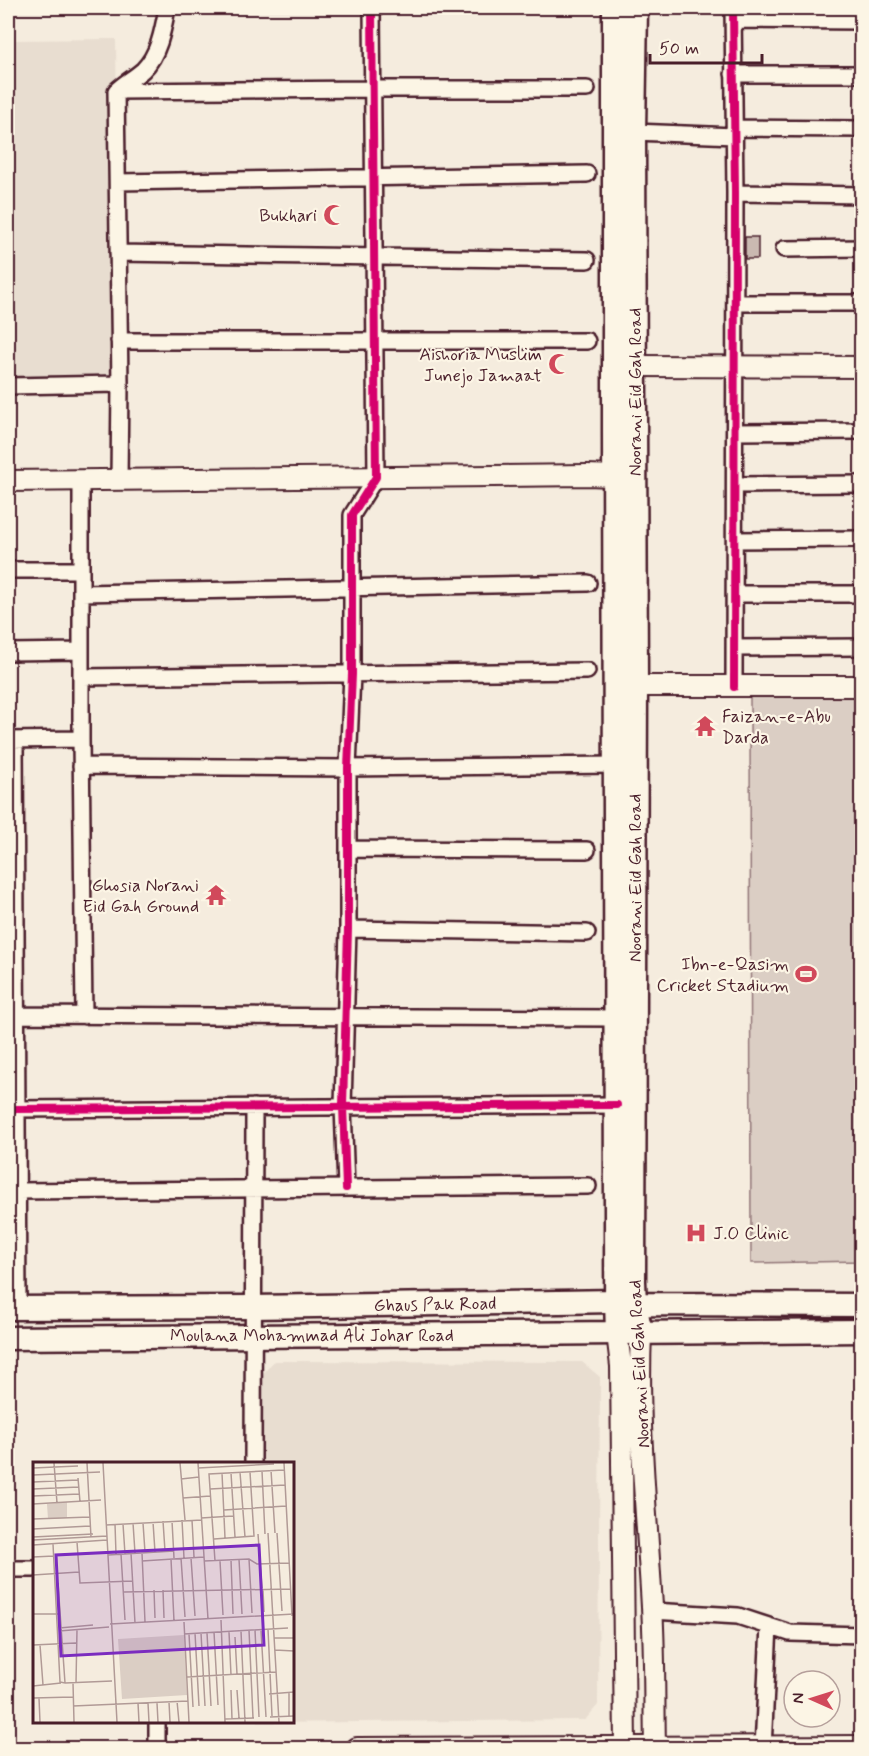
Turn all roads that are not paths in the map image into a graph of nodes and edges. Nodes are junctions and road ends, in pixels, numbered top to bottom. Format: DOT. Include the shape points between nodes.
graph roads {
  1 [pos="167,8"];
  2 [pos="372,8"];
  3 [pos="614,8"];
  4 [pos="636,8"];
  5 [pos="734,14"];
  6 [pos="861,21"];
  7 [pos="734,74"];
  8 [pos="861,74"];
  9 [pos="373,88"];
  10 [pos="587,89"];
  11 [pos="116,92"];
  12 [pos="861,129"];
  13 [pos="634,132"];
  14 [pos="734,132"];
  15 [pos="587,174"];
  16 [pos="374,178"];
  17 [pos="117,182"];
  18 [pos="735,193"];
  19 [pos="861,195"];
  20 [pos="861,248"];
  21 [pos="784,249"];
  22 [pos="118,253"];
  23 [pos="374,256"];
  24 [pos="587,260"];
  25 [pos="735,303"];
  26 [pos="861,303"];
  27 [pos="119,341"];
  28 [pos="375,341"];
  29 [pos="587,341"];
  30 [pos="634,366"];
  31 [pos="735,366"];
  32 [pos="861,367"];
  33 [pos="120,384"];
  34 [pos="8,386"];
  35 [pos="861,431"];
  36 [pos="735,432"];
  37 [pos="614,476"];
  38 [pos="376,477"];
  39 [pos="81,480"];
  40 [pos="119,480"];
  41 [pos="8,481"];
  42 [pos="861,484"];
  43 [pos="735,485"];
  44 [pos="861,539"];
  45 [pos="735,540"];
  46 [pos="8,570"];
  47 [pos="81,570"];
  48 [pos="588,583"];
  49 [pos="352,588"];
  50 [pos="81,594"];
  51 [pos="735,594"];
  52 [pos="861,594"];
  53 [pos="861,647"];
  54 [pos="734,648"];
  55 [pos="81,651"];
  56 [pos="8,652"];
  57 [pos="587,671"];
  58 [pos="352,674"];
  59 [pos="81,677"];
  60 [pos="636,686"];
  61 [pos="861,686"];
  62 [pos="734,687"];
  63 [pos="81,739"];
  64 [pos="11,740"];
  65 [pos="617,765"];
  66 [pos="81,766"];
  67 [pos="348,768"];
  68 [pos="11,818"];
  69 [pos="348,849"];
  70 [pos="587,850"];
  71 [pos="11,902"];
  72 [pos="348,929"];
  73 [pos="587,933"];
  74 [pos="12,988"];
  75 [pos="16,1015"];
  76 [pos="84,1016"];
  77 [pos="346,1016"];
  78 [pos="616,1018"];
  79 [pos="12,1076"];
  80 [pos="617,1105"];
  81 [pos="343,1106"];
  82 [pos="254,1107"];
  83 [pos="16,1108"];
  84 [pos="12,1156"];
  85 [pos="588,1186"];
  86 [pos="346,1188"];
  87 [pos="254,1189"];
  88 [pos="17,1191"];
  89 [pos="12,1234"];
  90 [pos="625,1303"];
  91 [pos="861,1305"];
  92 [pos="253,1307"];
  93 [pos="13,1308"];
  94 [pos="861,1331"];
  95 [pos="640,1333"];
  96 [pos="617,1334"];
  97 [pos="253,1335"];
  98 [pos="8,1338"];
  99 [pos="253,1462"];
  100 [pos="8,1569"];
  101 [pos="33,1569"];
  102 [pos="652,1611"];
  103 [pos="769,1626"];
  104 [pos="861,1635"];
  105 [pos="157,1723"];
  106 [pos="861,1746"];
  107 [pos="763,1747"];
  108 [pos="506,1748"];
  109 [pos="625,1748"];
  110 [pos="655,1748"];
  111 [pos="157,1749"];
  112 [pos="357,1749"];
  1 -- 11 [label="street" via="155,54"];
  2 -- 9 [label="street"];
  3 -- 37 [label="main road, Noorani Eid Gah Road"];
  4 -- 13 [label="main road, Noorani Eid Gah Road"];
  5 -- 6 [label="street"];
  5 -- 7 [label="street"];
  7 -- 8 [label="street"];
  7 -- 14 [label="street"];
  9 -- 10 [label="street"];
  9 -- 11 [label="street"];
  9 -- 16 [label="street"];
  11 -- 17 [label="street"];
  12 -- 14 [label="street"];
  13 -- 14 [label="street"];
  13 -- 30 [label="main road, Noorani Eid Gah Road"];
  14 -- 18 [label="street"];
  15 -- 16 [label="street"];
  16 -- 17 [label="street"];
  16 -- 23 [label="street"];
  17 -- 22 [label="street"];
  18 -- 19 [label="street"];
  18 -- 25 [label="street"];
  20 -- 21 [label="street"];
  22 -- 23 [label="street"];
  22 -- 27 [label="street"];
  23 -- 24 [label="street"];
  23 -- 28 [label="street"];
  25 -- 26 [label="street"];
  25 -- 31 [label="street"];
  27 -- 28 [label="street"];
  27 -- 33 [label="street"];
  28 -- 29 [label="street"];
  28 -- 38 [label="street"];
  30 -- 31 [label="street"];
  30 -- 60 [label="main road, Noorani Eid Gah Road"];
  31 -- 32 [label="street"];
  31 -- 36 [label="street"];
  33 -- 34 [label="street"];
  33 -- 40 [label="street"];
  35 -- 36 [label="street"];
  36 -- 43 [label="street"];
  37 -- 38 [label="street"];
  37 -- 65 [label="main road, Noorani Eid Gah Road"];
  38 -- 40 [label="street"];
  38 -- 49 [label="street" via="352,515"];
  39 -- 40 [label="street"];
  39 -- 41 [label="street"];
  39 -- 47 [label="street"];
  42 -- 43 [label="street"];
  43 -- 45 [label="street"];
  44 -- 45 [label="street"];
  45 -- 51 [label="street"];
  46 -- 47 [label="street"];
  47 -- 50 [label="street"];
  48 -- 49 [label="street"];
  49 -- 50 [label="street"];
  49 -- 58 [label="street"];
  50 -- 55 [label="street"];
  51 -- 52 [label="street"];
  51 -- 54 [label="street"];
  53 -- 54 [label="street"];
  54 -- 62 [label="street"];
  55 -- 56 [label="street"];
  55 -- 59 [label="street"];
  57 -- 58 [label="street"];
  58 -- 59 [label="street"];
  58 -- 67 [label="street"];
  59 -- 63 [label="street"];
  60 -- 62 [label="street"];
  60 -- 90 [label="main road, Noorani Eid Gah Road"];
  61 -- 62 [label="street"];
  63 -- 64 [label="street"];
  63 -- 66 [label="street"];
  64 -- 68 [label="street"];
  65 -- 67 [label="street"];
  65 -- 78 [label="main road, Noorani Eid Gah Road"];
  66 -- 67 [label="street"];
  66 -- 76 [label="street"];
  67 -- 69 [label="street"];
  68 -- 71 [label="street"];
  69 -- 70 [label="street"];
  69 -- 72 [label="street"];
  71 -- 74 [label="street"];
  72 -- 73 [label="street"];
  72 -- 77 [label="street"];
  74 -- 75 [label="street"];
  75 -- 76 [label="street"];
  75 -- 79 [label="street"];
  76 -- 77 [label="street"];
  77 -- 78 [label="street"];
  77 -- 81 [label="street"];
  78 -- 80 [label="main road, Noorani Eid Gah Road"];
  79 -- 83 [label="street"];
  80 -- 81 [label="street"];
  80 -- 90 [label="main road, Noorani Eid Gah Road"];
  81 -- 82 [label="street"];
  81 -- 86 [label="street"];
  82 -- 83 [label="street"];
  82 -- 87 [label="street"];
  83 -- 84 [label="street"];
  84 -- 88 [label="street"];
  85 -- 86 [label="street"];
  86 -- 87 [label="street"];
  87 -- 88 [label="street"];
  87 -- 92 [label="street"];
  88 -- 89 [label="street"];
  89 -- 93 [label="street"];
  90 -- 91 [label="main road, Ghaus Pak Road"];
  90 -- 92 [label="main road, Ghaus Pak Road"];
  90 -- 95 [label="main road, Noorani Eid Gah Road"];
  90 -- 96 [label="main road, Noorani Eid Gah Road"];
  92 -- 93 [label="main road, Ghaus Pak Road"];
  92 -- 97 [label="street"];
  94 -- 95 [label="main road"];
  95 -- 96 [label="main road, Moulana Mohammad Ali Johar Road"];
  95 -- 102 [label="street, Noorani Eid Gah Road"];
  96 -- 97 [label="main road, Moulana Mohammad Ali Johar Road"];
  96 -- 109 [label="street, Noorani Eid Gah Road" via="621,1366"];
  97 -- 98 [label="main road, Moulana Mohammad Ali Johar Road"];
  97 -- 99 [label="street"];
  100 -- 101 [label="street"];
  102 -- 103 [label="street" via="738,1616"];
  102 -- 110 [label="street, Noorani Eid Gah Road"];
  103 -- 104 [label="street" via="789,1633"];
  103 -- 107 [label="street"];
  105 -- 111 [label="street"];
  106 -- 107 [label="street"];
  107 -- 110 [label="street"];
  108 -- 109 [label="street"];
  108 -- 112 [label="street"];
  109 -- 110 [label="street"];
}
